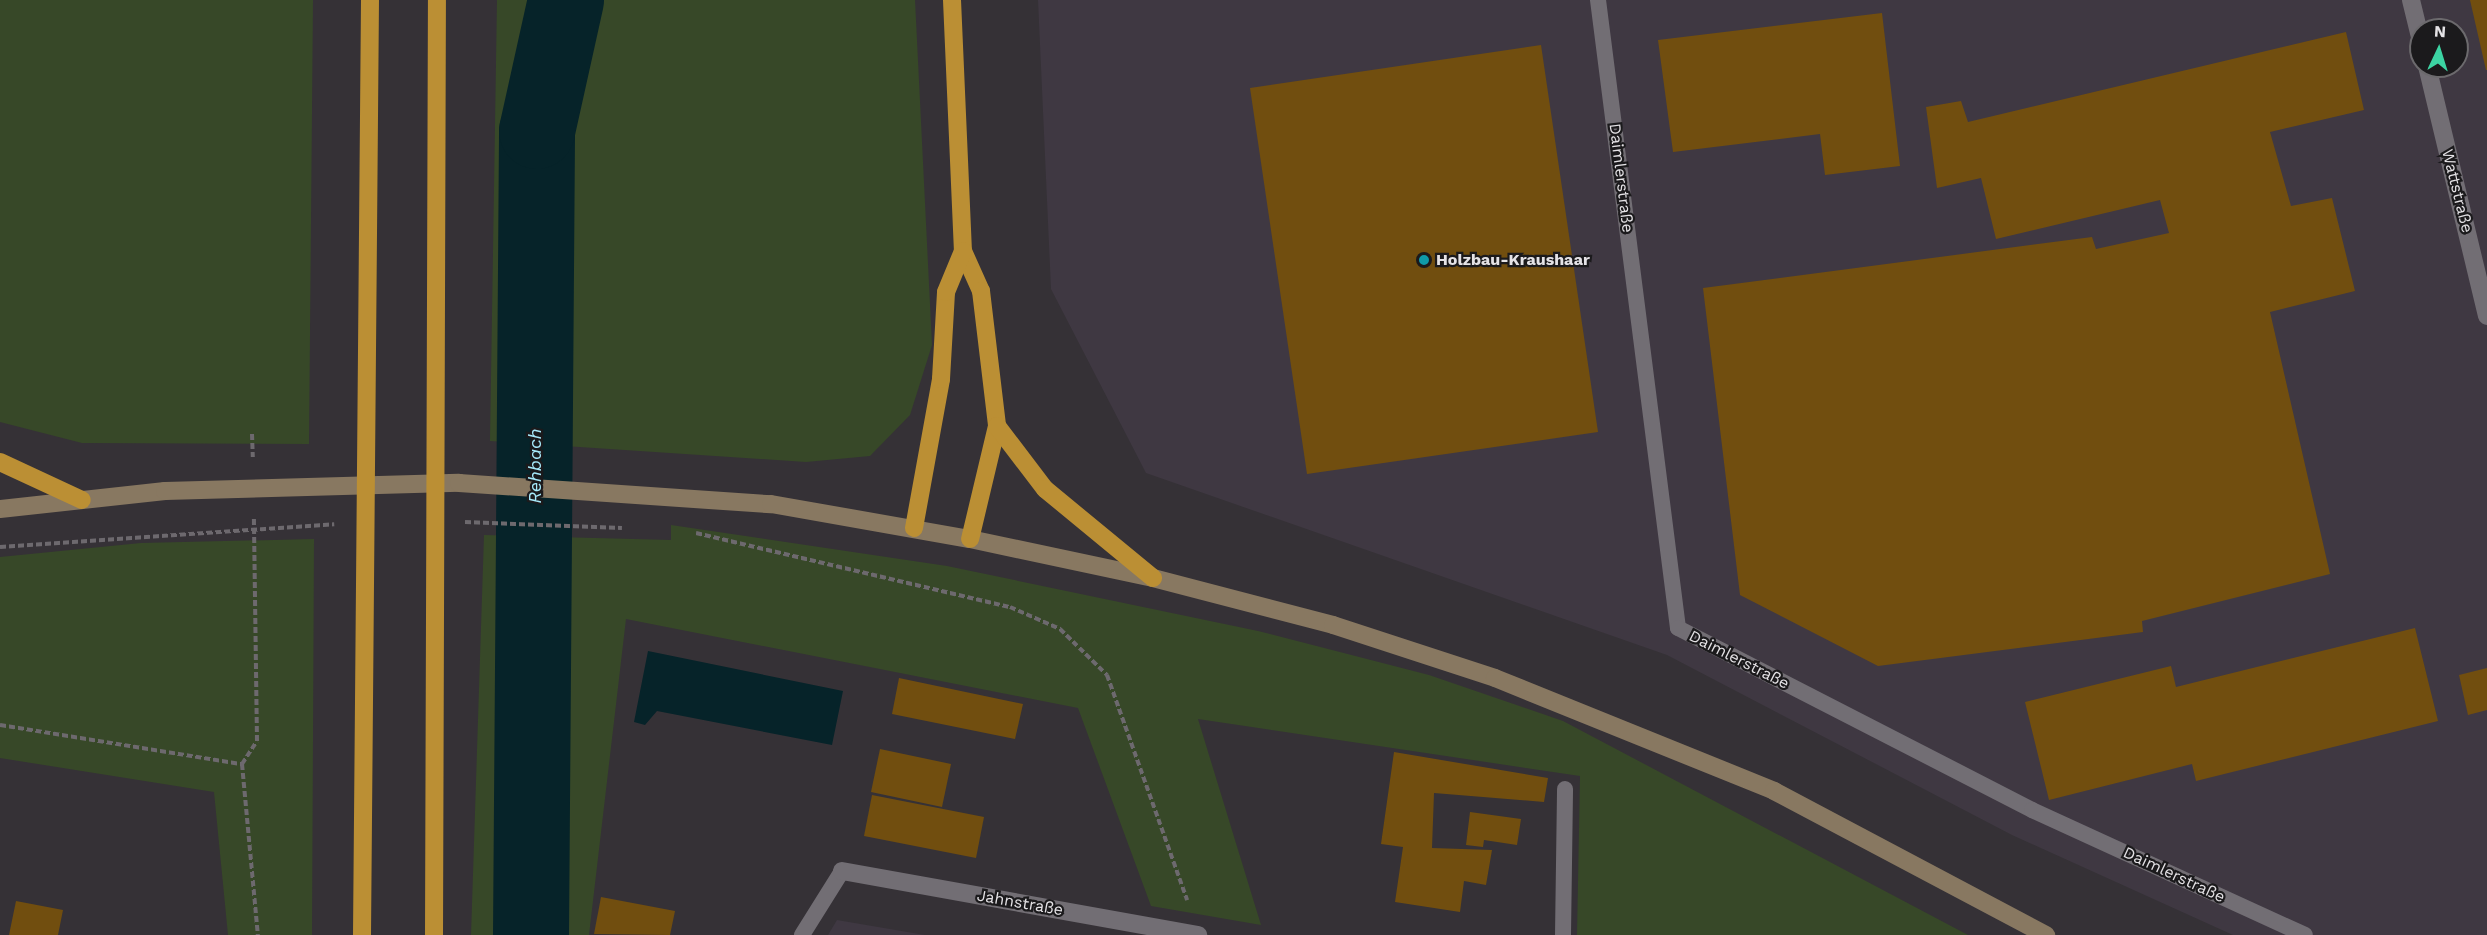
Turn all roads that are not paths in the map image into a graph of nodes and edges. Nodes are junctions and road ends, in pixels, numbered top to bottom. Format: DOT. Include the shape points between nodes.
graph roads {
  1 [pos="370,0"];
  2 [pos="437,0"];
  3 [pos="952,0"];
  4 [pos="1598,0"];
  5 [pos="2411,0"];
  6 [pos="2415,18"];
  7 [pos="2430,78"];
  8 [pos="963,251"];
  9 [pos="2487,316"];
  10 [pos="997,426"];
  11 [pos="0,462"];
  12 [pos="82,501"];
  13 [pos="0,509"];
  14 [pos="914,528"];
  15 [pos="970,539"];
  16 [pos="1153,578"];
  17 [pos="1565,789"];
  18 [pos="842,871"];
  19 [pos="362,935"];
  20 [pos="434,935"];
  21 [pos="802,935"];
  22 [pos="1198,935"];
  23 [pos="1563,935"];
  24 [pos="2046,935"];
  25 [pos="2305,935"];
  1 -- 19 [label="highway"];
  2 -- 20 [label="highway"];
  3 -- 8 [label="highway"];
  4 -- 25 [label="lane, Daimlerstraße" via="1678,628 2032,810"];
  5 -- 6 [label="street"];
  7 -- 9 [label="street, Wattstraße"];
  8 -- 10 [label="highway" via="981,291"];
  8 -- 14 [label="highway" via="946,292 940,379"];
  10 -- 15 [label="highway"];
  10 -- 16 [label="highway" via="1045,489"];
  11 -- 12 [label="highway"];
  12 -- 13 [label="main road"];
  12 -- 14 [label="main road" via="165,491 459,483 634,491 771,504"];
  14 -- 15 [label="main road"];
  15 -- 16 [label="main road"];
  16 -- 24 [label="main road" via="1344,629 1634,732 1774,791"];
  17 -- 23 [label="lane"];
  18 -- 21 [label="lane"];
  18 -- 22 [label="street, Jahnstraße"];
}
